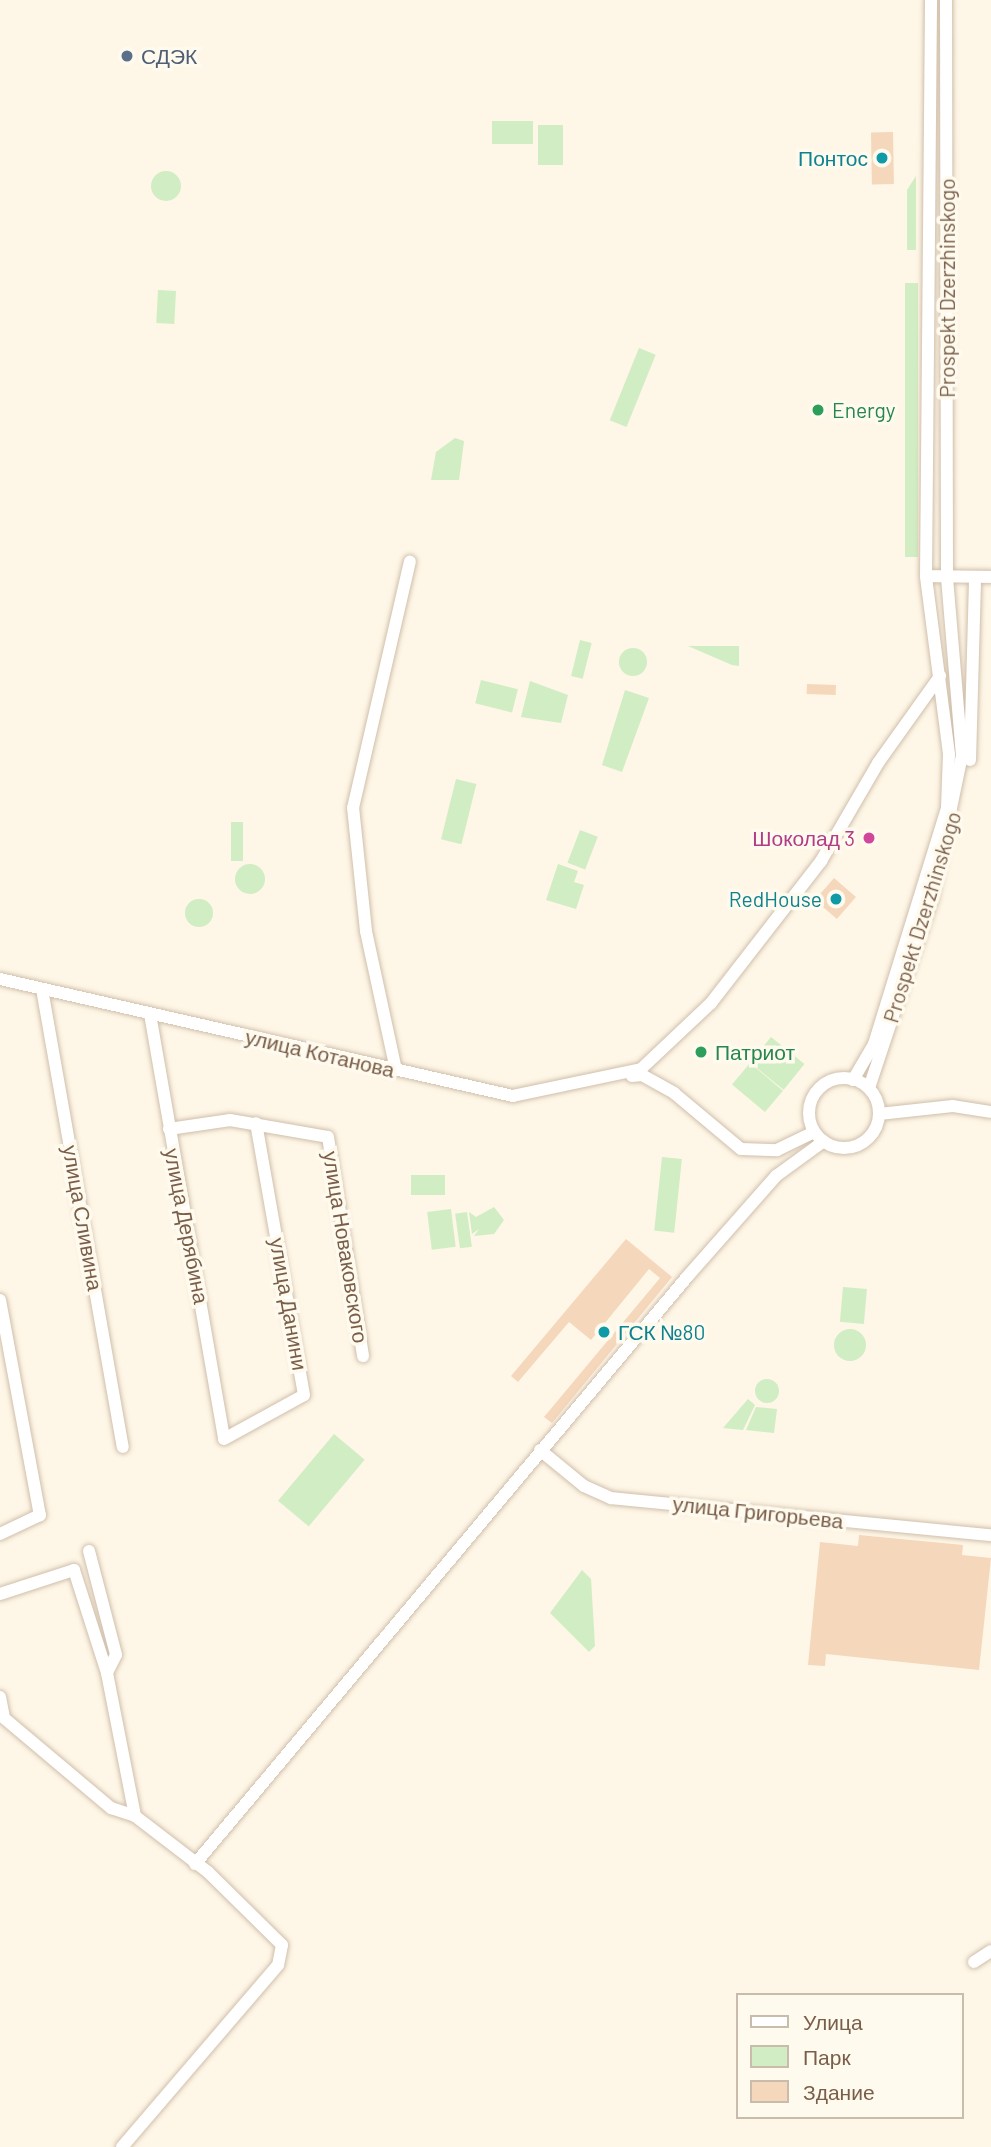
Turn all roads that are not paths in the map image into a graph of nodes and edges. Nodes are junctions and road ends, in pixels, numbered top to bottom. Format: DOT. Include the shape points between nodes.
graph roads {
  1 [pos="931,0"];
  2 [pos="946,0"];
  3 [pos="930,61"];
  4 [pos="947,61"];
  5 [pos="410,561"];
  6 [pos="926,576"];
  7 [pos="947,577"];
  8 [pos="975,577"];
  9 [pos="991,577"];
  10 [pos="940,676"];
  11 [pos="943,692"];
  12 [pos="928,695"];
  13 [pos="970,760"];
  14 [pos="0,979"];
  15 [pos="42,989"];
  16 [pos="150,1014"];
  17 [pos="658,1058"];
  18 [pos="641,1069"];
  19 [pos="396,1070"];
  20 [pos="655,1073"];
  21 [pos="853,1080"];
  22 [pos="869,1088"];
  23 [pos="559,1089"];
  24 [pos="991,1112"];
  25 [pos="879,1114"];
  26 [pos="806,1120"];
  27 [pos="256,1123"];
  28 [pos="169,1129"];
  29 [pos="814,1132"];
  30 [pos="824,1141"];
  31 [pos="777,1150"];
  32 [pos="787,1167"];
  33 [pos="0,1300"];
  34 [pos="363,1356"];
  35 [pos="224,1439"];
  36 [pos="123,1447"];
  37 [pos="540,1450"];
  38 [pos="0,1534"];
  39 [pos="991,1535"];
  40 [pos="89,1551"];
  41 [pos="0,1594"];
  42 [pos="107,1673"];
  43 [pos="0,1697"];
  44 [pos="2,1719"];
  45 [pos="136,1817"];
  46 [pos="195,1864"];
  47 [pos="991,1951"];
  48 [pos="974,1962"];
  49 [pos="122,2147"];
  1 -- 3 [label="street, Prospekt Dzerzhinskogo"];
  2 -- 4 [label="street, Prospekt Dzerzhinskogo"];
  3 -- 4 [label="street"];
  3 -- 6 [label="street, Prospekt Dzerzhinskogo"];
  4 -- 7 [label="street, Prospekt Dzerzhinskogo"];
  5 -- 19 [label="street" via="353,808 366,931"];
  6 -- 7 [label="street"];
  6 -- 10 [label="street, Prospekt Dzerzhinskogo"];
  7 -- 8 [label="street"];
  7 -- 22 [label="street, Prospekt Dzerzhinskogo" via="962,756 956,806"];
  8 -- 9 [label="street"];
  8 -- 13 [label="street"];
  10 -- 11 [label="street, Prospekt Dzerzhinskogo"];
  10 -- 12 [label="street"];
  11 -- 12 [label="street"];
  11 -- 21 [label="street, Prospekt Dzerzhinskogo" via="947,808 874,1044"];
  12 -- 17 [label="street" via="821,861 711,1003"];
  14 -- 15 [label="street, улица Котанова"];
  15 -- 16 [label="street, улица Котанова"];
  15 -- 36 [label="street, улица Сливина"];
  16 -- 19 [label="street, улица Котанова"];
  16 -- 28 [label="street, улица Дерябина"];
  17 -- 18 [label="street"];
  17 -- 20 [label="street"];
  18 -- 20 [label="street"];
  18 -- 23 [label="street, улица Котанова"];
  19 -- 23 [label="street, улица Котанова" via="513,1096"];
  20 -- 26 [label="street" via="743,1142 777,1145"];
  21 -- 22 [label="street"];
  21 -- 26 [label="street" via="820,1087"];
  22 -- 25 [label="street"];
  23 -- 31 [label="street" via="642,1074 674,1093 732,1145"];
  24 -- 25 [label="street" via="953,1107"];
  25 -- 30 [label="street" via="863,1141 839,1146"];
  26 -- 29 [label="street"];
  27 -- 28 [label="street" via="230,1120"];
  27 -- 34 [label="street, улица Новаковского" via="328,1138"];
  27 -- 35 [label="street, улица Данини" via="304,1395"];
  28 -- 35 [label="street, улица Дерябина"];
  29 -- 30 [label="street"];
  29 -- 31 [label="street"];
  30 -- 32 [label="street"];
  31 -- 32 [label="street"];
  32 -- 37 [label="street"];
  33 -- 38 [label="street" via="40,1515"];
  37 -- 39 [label="street, улица Григорьева" via="584,1486 611,1498"];
  37 -- 46 [label="street"];
  40 -- 42 [label="street" via="116,1655"];
  41 -- 42 [label="street" via="74,1570"];
  42 -- 45 [label="street"];
  43 -- 44 [label="street"];
  44 -- 45 [label="street" via="111,1808"];
  45 -- 46 [label="street"];
  46 -- 49 [label="street" via="277,1937 282,1955"];
  47 -- 48 [label="street"];
}
